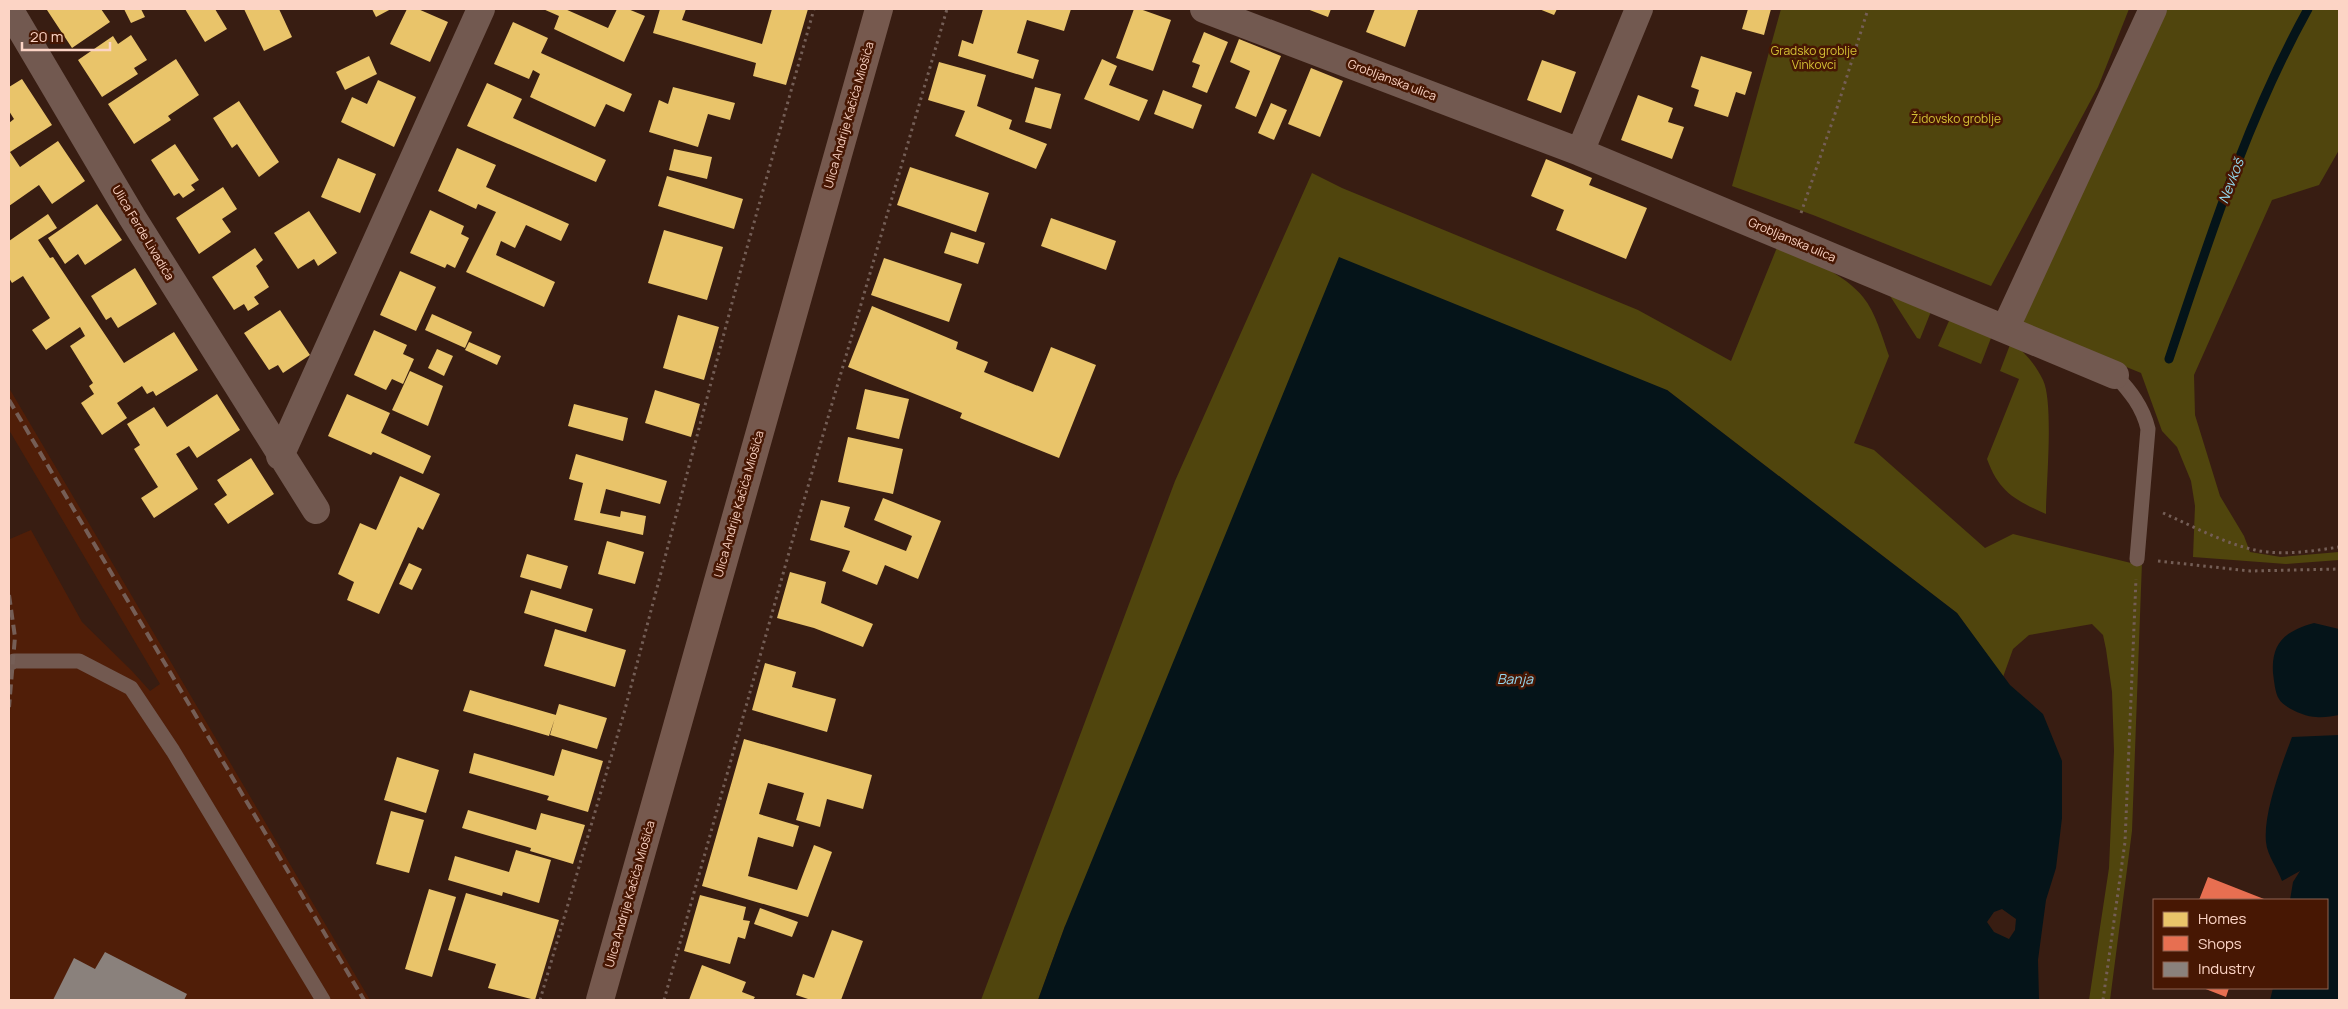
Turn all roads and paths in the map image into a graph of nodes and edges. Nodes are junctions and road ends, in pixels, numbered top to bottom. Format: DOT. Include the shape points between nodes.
graph roads {
  1 [pos="9,9"];
  2 [pos="481,9"];
  3 [pos="814,9"];
  4 [pos="879,9"];
  5 [pos="947,9"];
  6 [pos="1204,9"];
  7 [pos="1638,9"];
  8 [pos="1868,9"];
  9 [pos="2153,9"];
  10 [pos="1580,152"];
  11 [pos="1792,240"];
  12 [pos="2005,328"];
  13 [pos="2115,375"];
  14 [pos="280,456"];
  15 [pos="2142,504"];
  16 [pos="316,510"];
  17 [pos="2339,547"];
  18 [pos="2137,559"];
  19 [pos="2339,569"];
  20 [pos="9,664"];
  21 [pos="323,1000"];
  22 [pos="540,1000"];
  23 [pos="600,1000"];
  24 [pos="664,1000"];
  25 [pos="2103,1000"];
  1 -- 14 [label="street, Ulica Ferde Livadića" via="132,217"];
  2 -- 14 [label="street"];
  3 -- 22 [label="path" via="741,269 624,713"];
  4 -- 23 [label="main road, Ulica Andrije Kačića Miošića"];
  5 -- 24 [label="path" via="795,531"];
  6 -- 10 [label="street, Grobljanska ulica"];
  7 -- 10 [label="street"];
  8 -- 11 [label="path"];
  9 -- 12 [label="street"];
  10 -- 11 [label="street, Grobljanska ulica"];
  11 -- 12 [label="street, Grobljanska ulica"];
  12 -- 13 [label="street, Grobljanska ulica"];
  13 -- 15 [label="lane" via="2144,414 2148,429"];
  14 -- 16 [label="street, Ulica Ferde Livadića"];
  15 -- 17 [label="path" via="2235,544 2257,550 2290,552"];
  15 -- 18 [label="lane"];
  18 -- 19 [label="path" via="2250,571"];
  18 -- 25 [label="path" via="2125,842"];
  20 -- 21 [label="lane" via="14,661 79,662 131,688 173,751"];
}
